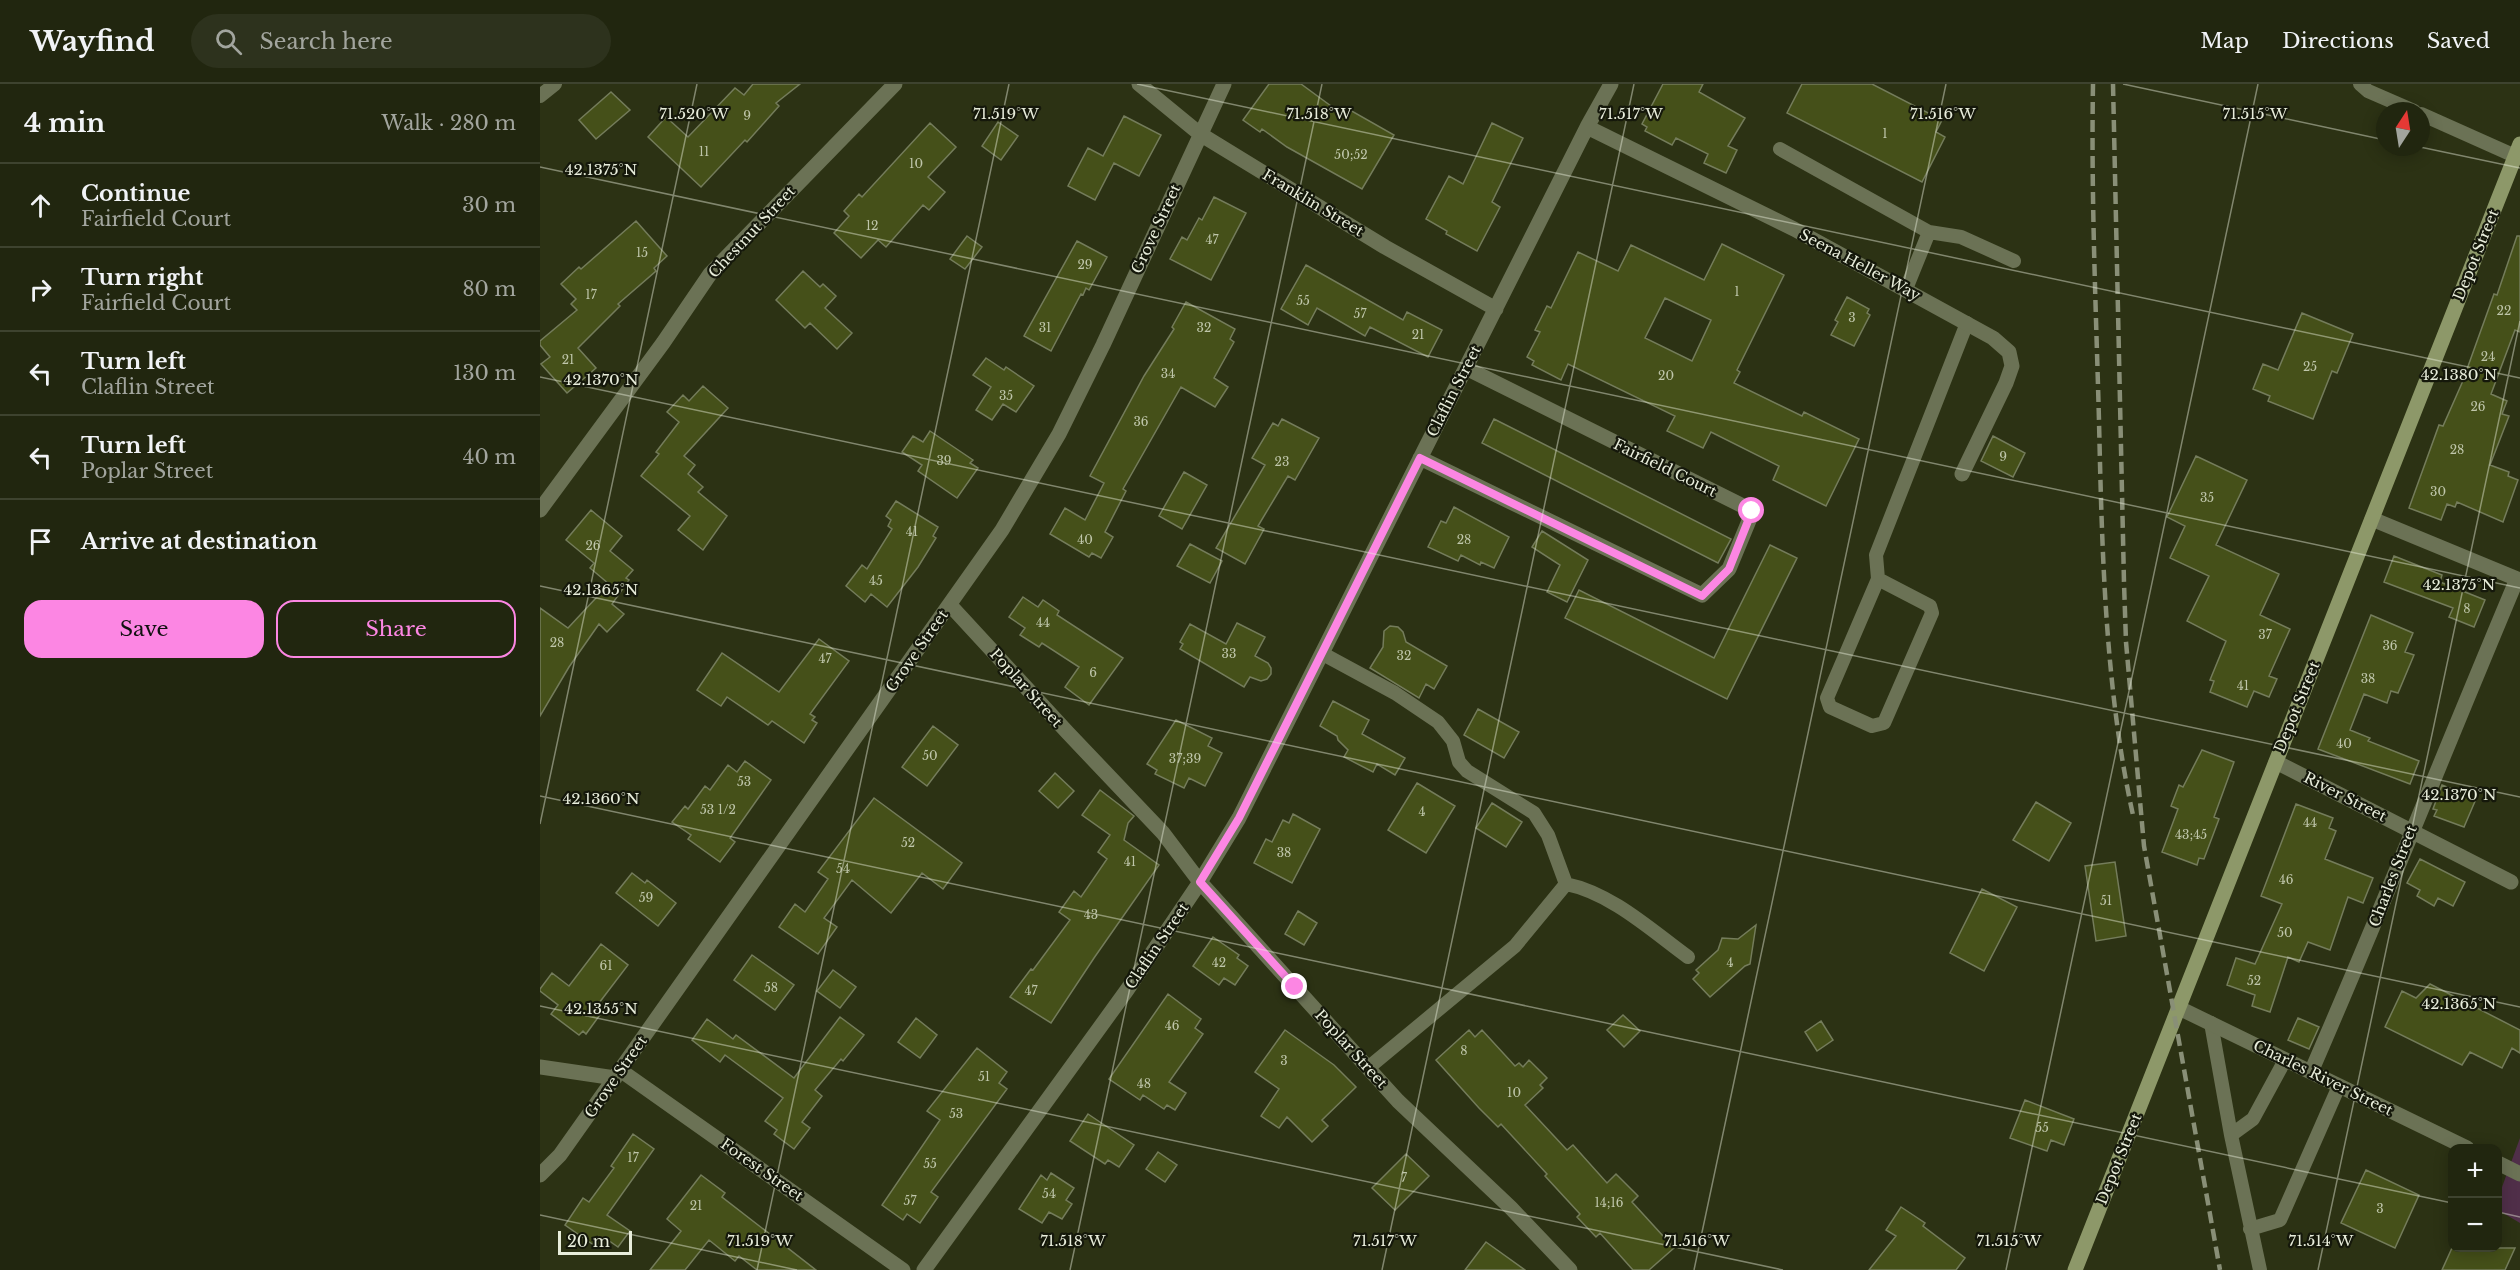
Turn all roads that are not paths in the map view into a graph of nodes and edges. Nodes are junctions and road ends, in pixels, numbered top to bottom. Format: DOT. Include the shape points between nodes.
graph roads {
  1 [pos="555,84"];
  2 [pos="895,84"];
  3 [pos="1139,84"];
  4 [pos="1224,84"];
  5 [pos="1611,84"];
  6 [pos="2360,84"];
  7 [pos="540,96"];
  8 [pos="2393,102"];
  9 [pos="2430,117"];
  10 [pos="1587,127"];
  11 [pos="1200,134"];
  12 [pos="1780,149"];
  13 [pos="2518,150"];
  14 [pos="1929,232"];
  15 [pos="2014,261"];
  16 [pos="1906,289"];
  17 [pos="1497,309"];
  18 [pos="1967,323"];
  19 [pos="1466,368"];
  20 [pos="1420,458"];
  21 [pos="1962,474"];
  22 [pos="540,510"];
  23 [pos="2372,519"];
  24 [pos="1878,579"];
  25 [pos="2519,580"];
  26 [pos="950,605"];
  27 [pos="1323,654"];
  28 [pos="2276,762"];
  29 [pos="2411,830"];
  30 [pos="1200,882"];
  31 [pos="2511,882"];
  32 [pos="1566,884"];
  33 [pos="1688,957"];
  34 [pos="2179,1008"];
  35 [pos="2211,1023"];
  36 [pos="2285,1060"];
  37 [pos="540,1067"];
  38 [pos="1368,1068"];
  39 [pos="2311,1072"];
  40 [pos="618,1074"];
  41 [pos="2339,1086"];
  42 [pos="2231,1135"];
  43 [pos="2457,1144"];
  44 [pos="2502,1165"];
  45 [pos="2520,1174"];
  46 [pos="540,1175"];
  47 [pos="2250,1229"];
  48 [pos="903,1270"];
  49 [pos="924,1270"];
  50 [pos="1570,1270"];
  51 [pos="2074,1270"];
  52 [pos="2260,1270"];
  1 -- 7 [label="lane"];
  2 -- 22 [label="street, Chestnut Street" via="710,274"];
  3 -- 11 [label="street, Franklin Street"];
  4 -- 11 [label="street, Grove Street"];
  5 -- 10 [label="street, Claflin Street"];
  6 -- 8 [label="lane"];
  9 -- 13 [label="lane"];
  10 -- 16 [label="street, Seena Heller Way"];
  10 -- 17 [label="street, Claflin Street"];
  11 -- 17 [label="street, Franklin Street" via="1385,247"];
  11 -- 26 [label="street, Grove Street" via="1059,434 1002,530"];
  12 -- 14 [label="lane"];
  13 -- 23 [label="main road, Depot Street"];
  14 -- 15 [label="lane" via="1961,237"];
  14 -- 16 [label="lane"];
  16 -- 18 [label="street, Seena Heller Way"];
  17 -- 19 [label="street, Claflin Street"];
  18 -- 21 [label="street, Seena Heller Way" via="2009,352 2012,366"];
  18 -- 24 [label="lane" via="1876,555"];
  19 -- 20 [label="street, Claflin Street"];
  19 -- 20 [label="street, Fairfield Court" via="1752,511 1729,569 1702,596"];
  20 -- 27 [label="street, Claflin Street"];
  23 -- 25 [label="street"];
  23 -- 28 [label="main road, Depot Street"];
  24 -- 24 [label="lane" via="1827,698 1830,706 1872,726 1884,723 1932,613 1930,606"];
  25 -- 29 [label="street, Charles Street"];
  26 -- 30 [label="street, Poplar Street" via="1163,833"];
  26 -- 40 [label="street, Grove Street"];
  27 -- 30 [label="street, Claflin Street" via="1239,818"];
  27 -- 32 [label="lane" via="1395,693 1438,722 1453,741 1459,762 1467,771 1534,813 1548,836"];
  28 -- 29 [label="street, River Street"];
  28 -- 34 [label="main road, Depot Street"];
  29 -- 31 [label="street, River Street"];
  29 -- 39 [label="street, Charles Street"];
  30 -- 38 [label="street, Poplar Street"];
  30 -- 49 [label="street, Claflin Street" via="1127,990"];
  32 -- 33 [label="lane" via="1583,887 1616,905"];
  32 -- 38 [label="lane" via="1515,946"];
  34 -- 35 [label="street, Charles River Street"];
  34 -- 51 [label="main road, Depot Street"];
  35 -- 36 [label="street, Charles River Street"];
  35 -- 42 [label="lane"];
  36 -- 39 [label="street, Charles River Street"];
  36 -- 42 [label="lane" via="2253,1119"];
  37 -- 40 [label="street, Forest Street"];
  38 -- 50 [label="street, Poplar Street"];
  39 -- 41 [label="street, Charles River Street"];
  40 -- 46 [label="street, Grove Street" via="560,1155"];
  40 -- 48 [label="street, Forest Street"];
  41 -- 43 [label="street, Charles River Street"];
  41 -- 47 [label="lane" via="2280,1221"];
  42 -- 47 [label="lane"];
  44 -- 45 [label="street"];
  47 -- 52 [label="lane"];
}
